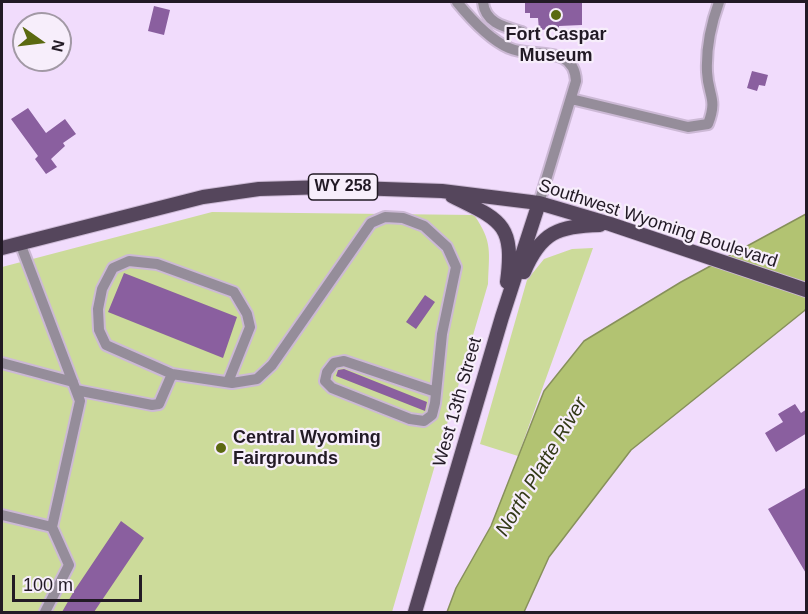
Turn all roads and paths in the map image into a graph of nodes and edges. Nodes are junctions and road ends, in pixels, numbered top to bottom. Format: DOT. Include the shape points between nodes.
graph roads {
  1 [pos="457,2"];
  2 [pos="483,2"];
  3 [pos="719,2"];
  4 [pos="522,32"];
  5 [pos="571,99"];
  6 [pos="442,191"];
  7 [pos="539,202"];
  8 [pos="610,224"];
  9 [pos="20,243"];
  10 [pos="2,248"];
  11 [pos="807,290"];
  12 [pos="502,317"];
  13 [pos="2,363"];
  14 [pos="172,374"];
  15 [pos="228,382"];
  16 [pos="74,386"];
  17 [pos="436,392"];
  18 [pos="2,515"];
  19 [pos="52,527"];
  20 [pos="45,612"];
  21 [pos="415,612"];
  1 -- 5 [label="street" via="509,48 556,55 571,64 576,81"];
  2 -- 4 [label="street" via="491,20"];
  3 -- 5 [label="street" via="710,34 707,74 713,110 708,124 688,127"];
  5 -- 7 [label="street"];
  6 -- 7 [label="main road, Southwest Wyoming Boulevard / WY 258"];
  6 -- 9 [label="main road, Southwest Wyoming Boulevard / WY 258" via="259,189 203,197"];
  6 -- 12 [label="main road" via="492,215 501,224 508,243 509,263"];
  7 -- 8 [label="main road, Southwest Wyoming Boulevard / WY 258"];
  7 -- 12 [label="main road, West 13th Street"];
  8 -- 11 [label="main road, Southwest Wyoming Boulevard / WY 258"];
  8 -- 12 [label="main road" via="550,233 529,261"];
  9 -- 10 [label="main road, Southwest Wyoming Boulevard / WY 258"];
  9 -- 16 [label="street"];
  12 -- 21 [label="main road, West 13th Street"];
  13 -- 16 [label="street"];
  14 -- 15 [label="street"];
  14 -- 15 [label="street" via="106,345 99,330 98,309 102,289 113,268 129,261 158,264 234,292 250,327"];
  14 -- 16 [label="street" via="159,404 152,405"];
  15 -- 17 [label="street" via="257,378 272,365 371,224 385,217 403,218 424,226 447,247 456,267 442,334"];
  16 -- 19 [label="street" via="80,401 78,417"];
  17 -- 17 [label="street" via="432,415 424,421 343,393 325,381 334,363 344,361"];
  18 -- 19 [label="street"];
  19 -- 20 [label="street" via="69,565"];
}
